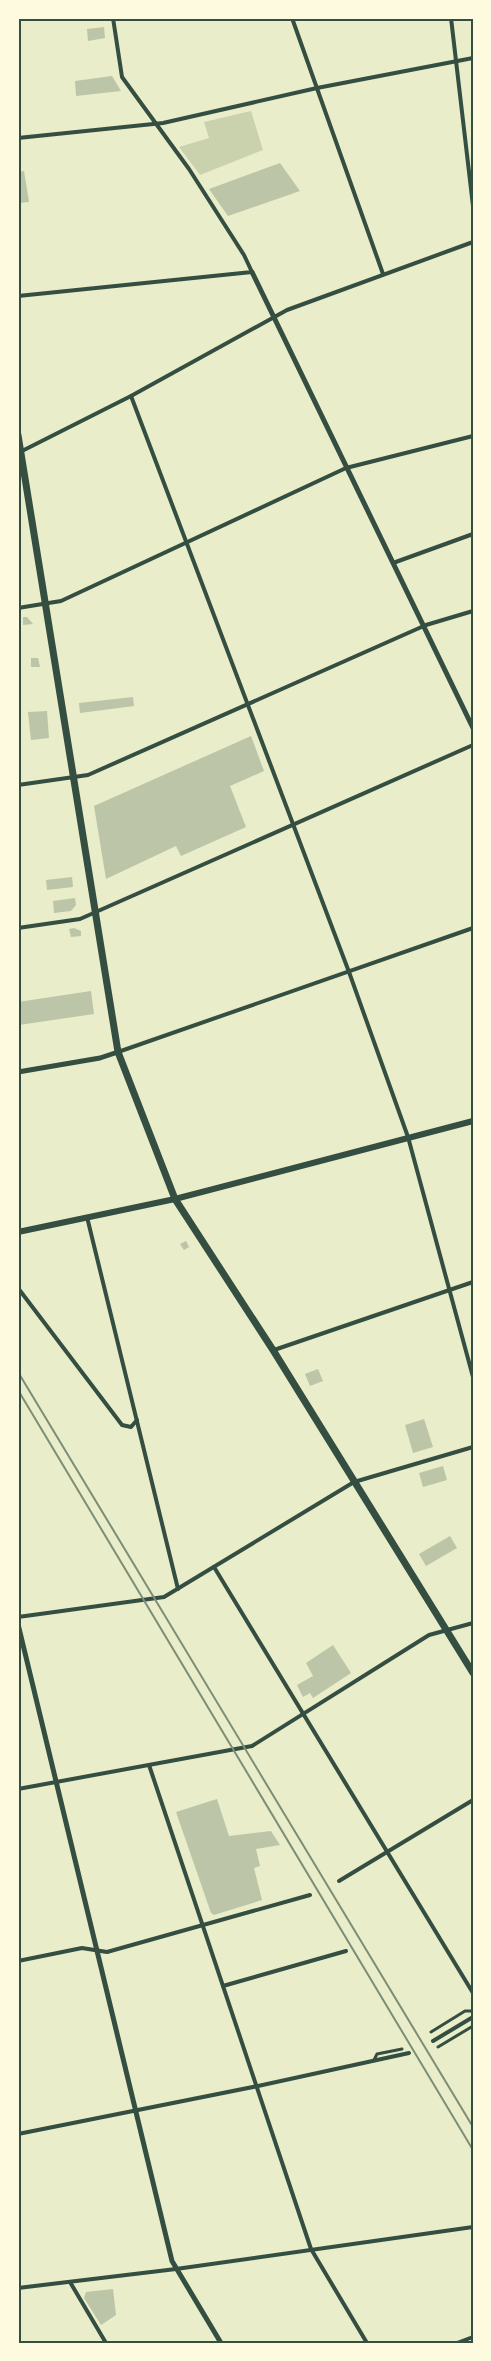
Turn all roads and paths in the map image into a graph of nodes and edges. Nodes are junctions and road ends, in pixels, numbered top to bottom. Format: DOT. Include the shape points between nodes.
graph roads {
  1 [pos="113,18"];
  2 [pos="292,18"];
  3 [pos="451,18"];
  4 [pos="473,58"];
  5 [pos="456,61"];
  6 [pos="317,88"];
  7 [pos="154,124"];
  8 [pos="18,138"];
  9 [pos="473,206"];
  10 [pos="473,242"];
  11 [pos="252,272"];
  12 [pos="383,274"];
  13 [pos="18,296"];
  14 [pos="274,317"];
  15 [pos="131,396"];
  16 [pos="18,435"];
  17 [pos="473,436"];
  18 [pos="19,452"];
  19 [pos="346,468"];
  20 [pos="473,534"];
  21 [pos="186,542"];
  22 [pos="393,563"];
  23 [pos="45,604"];
  24 [pos="18,608"];
  25 [pos="473,611"];
  26 [pos="426,625"];
  27 [pos="248,705"];
  28 [pos="473,728"];
  29 [pos="473,745"];
  30 [pos="73,777"];
  31 [pos="18,785"];
  32 [pos="293,823"];
  33 [pos="94,912"];
  34 [pos="18,928"];
  35 [pos="473,928"];
  36 [pos="349,972"];
  37 [pos="117,1052"];
  38 [pos="18,1072"];
  39 [pos="473,1121"];
  40 [pos="408,1137"];
  41 [pos="175,1199"];
  42 [pos="87,1217"];
  43 [pos="18,1232"];
  44 [pos="473,1282"];
  45 [pos="18,1288"];
  46 [pos="450,1289"];
  47 [pos="273,1350"];
  48 [pos="473,1377"];
  49 [pos="137,1420"];
  50 [pos="473,1446"];
  51 [pos="354,1482"];
  52 [pos="214,1567"];
  53 [pos="178,1588"];
  54 [pos="18,1617"];
  55 [pos="473,1623"];
  56 [pos="18,1624"];
  57 [pos="446,1631"];
  58 [pos="473,1673"];
  59 [pos="304,1714"];
  60 [pos="149,1765"];
  61 [pos="57,1782"];
  62 [pos="18,1790"];
  63 [pos="473,1800"];
  64 [pos="389,1853"];
  65 [pos="339,1881"];
  66 [pos="310,1895"];
  67 [pos="202,1925"];
  68 [pos="97,1950"];
  69 [pos="346,1951"];
  70 [pos="18,1961"];
  71 [pos="222,1986"];
  72 [pos="473,1993"];
  73 [pos="473,2011"];
  74 [pos="473,2017"];
  75 [pos="473,2026"];
  76 [pos="431,2032"];
  77 [pos="433,2041"];
  78 [pos="438,2047"];
  79 [pos="402,2049"];
  80 [pos="409,2053"];
  81 [pos="373,2061"];
  82 [pos="258,2086"];
  83 [pos="134,2110"];
  84 [pos="18,2134"];
  85 [pos="473,2227"];
  86 [pos="311,2249"];
  87 [pos="176,2270"];
  88 [pos="70,2282"];
  89 [pos="18,2288"];
  90 [pos="473,2337"];
  91 [pos="106,2343"];
  92 [pos="221,2343"];
  93 [pos="367,2343"];
  94 [pos="457,2343"];
  1 -- 7 [label="street" via="122,77"];
  2 -- 6 [label="street"];
  3 -- 5 [label="street"];
  4 -- 5 [label="street"];
  5 -- 6 [label="street"];
  5 -- 9 [label="street"];
  6 -- 7 [label="street"];
  6 -- 12 [label="street"];
  7 -- 8 [label="street"];
  7 -- 11 [label="street" via="195,178"];
  10 -- 12 [label="street"];
  11 -- 13 [label="street"];
  11 -- 14 [label="street"];
  12 -- 14 [label="street"];
  14 -- 15 [label="street"];
  14 -- 19 [label="street"];
  15 -- 18 [label="street"];
  15 -- 21 [label="street"];
  16 -- 18 [label="main road"];
  17 -- 19 [label="street"];
  18 -- 23 [label="main road"];
  19 -- 21 [label="street"];
  19 -- 22 [label="street"];
  20 -- 22 [label="street"];
  21 -- 23 [label="street" via="61,601"];
  21 -- 27 [label="street"];
  22 -- 26 [label="street"];
  23 -- 24 [label="street"];
  23 -- 30 [label="main road"];
  25 -- 26 [label="street"];
  26 -- 27 [label="street"];
  26 -- 28 [label="street"];
  27 -- 30 [label="street" via="88,775"];
  27 -- 32 [label="street"];
  29 -- 32 [label="street"];
  30 -- 31 [label="street"];
  30 -- 33 [label="main road"];
  32 -- 33 [label="street"];
  32 -- 36 [label="street"];
  33 -- 34 [label="street" via="80,919"];
  33 -- 37 [label="main road"];
  35 -- 36 [label="street"];
  36 -- 37 [label="street"];
  36 -- 40 [label="street"];
  37 -- 38 [label="street"];
  37 -- 41 [label="main road"];
  39 -- 40 [label="main road"];
  40 -- 41 [label="main road"];
  40 -- 46 [label="street"];
  41 -- 42 [label="main road"];
  41 -- 47 [label="main road"];
  42 -- 43 [label="main road"];
  42 -- 49 [label="street"];
  44 -- 46 [label="street"];
  45 -- 49 [label="street" via="122,1425 131,1427"];
  46 -- 47 [label="street"];
  46 -- 48 [label="street"];
  47 -- 51 [label="main road"];
  49 -- 53 [label="street"];
  50 -- 51 [label="street"];
  51 -- 52 [label="street"];
  51 -- 57 [label="main road"];
  52 -- 53 [label="street"];
  52 -- 59 [label="street"];
  53 -- 54 [label="street" via="164,1597"];
  55 -- 57 [label="street"];
  56 -- 61 [label="street"];
  57 -- 58 [label="main road"];
  57 -- 59 [label="street" via="429,1635"];
  59 -- 60 [label="street" via="252,1746"];
  59 -- 64 [label="street"];
  60 -- 61 [label="street"];
  60 -- 67 [label="street"];
  61 -- 62 [label="street"];
  61 -- 68 [label="street"];
  63 -- 64 [label="street"];
  64 -- 65 [label="street"];
  64 -- 72 [label="street"];
  66 -- 67 [label="street"];
  67 -- 68 [label="street" via="107,1952"];
  67 -- 71 [label="street"];
  68 -- 70 [label="street" via="82,1948"];
  68 -- 83 [label="street"];
  69 -- 71 [label="street"];
  71 -- 82 [label="street"];
  73 -- 76 [label="street" via="465,2011"];
  74 -- 77 [label="street"];
  75 -- 78 [label="street"];
  79 -- 81 [label="street" via="377,2054"];
  80 -- 81 [label="street"];
  81 -- 82 [label="street"];
  82 -- 83 [label="street"];
  82 -- 86 [label="street"];
  83 -- 84 [label="street"];
  83 -- 87 [label="street"];
  85 -- 86 [label="street"];
  86 -- 87 [label="street"];
  86 -- 93 [label="street"];
  87 -- 88 [label="street"];
  87 -- 92 [label="street"];
  88 -- 89 [label="street"];
  88 -- 91 [label="street"];
  90 -- 94 [label="street"];
}
